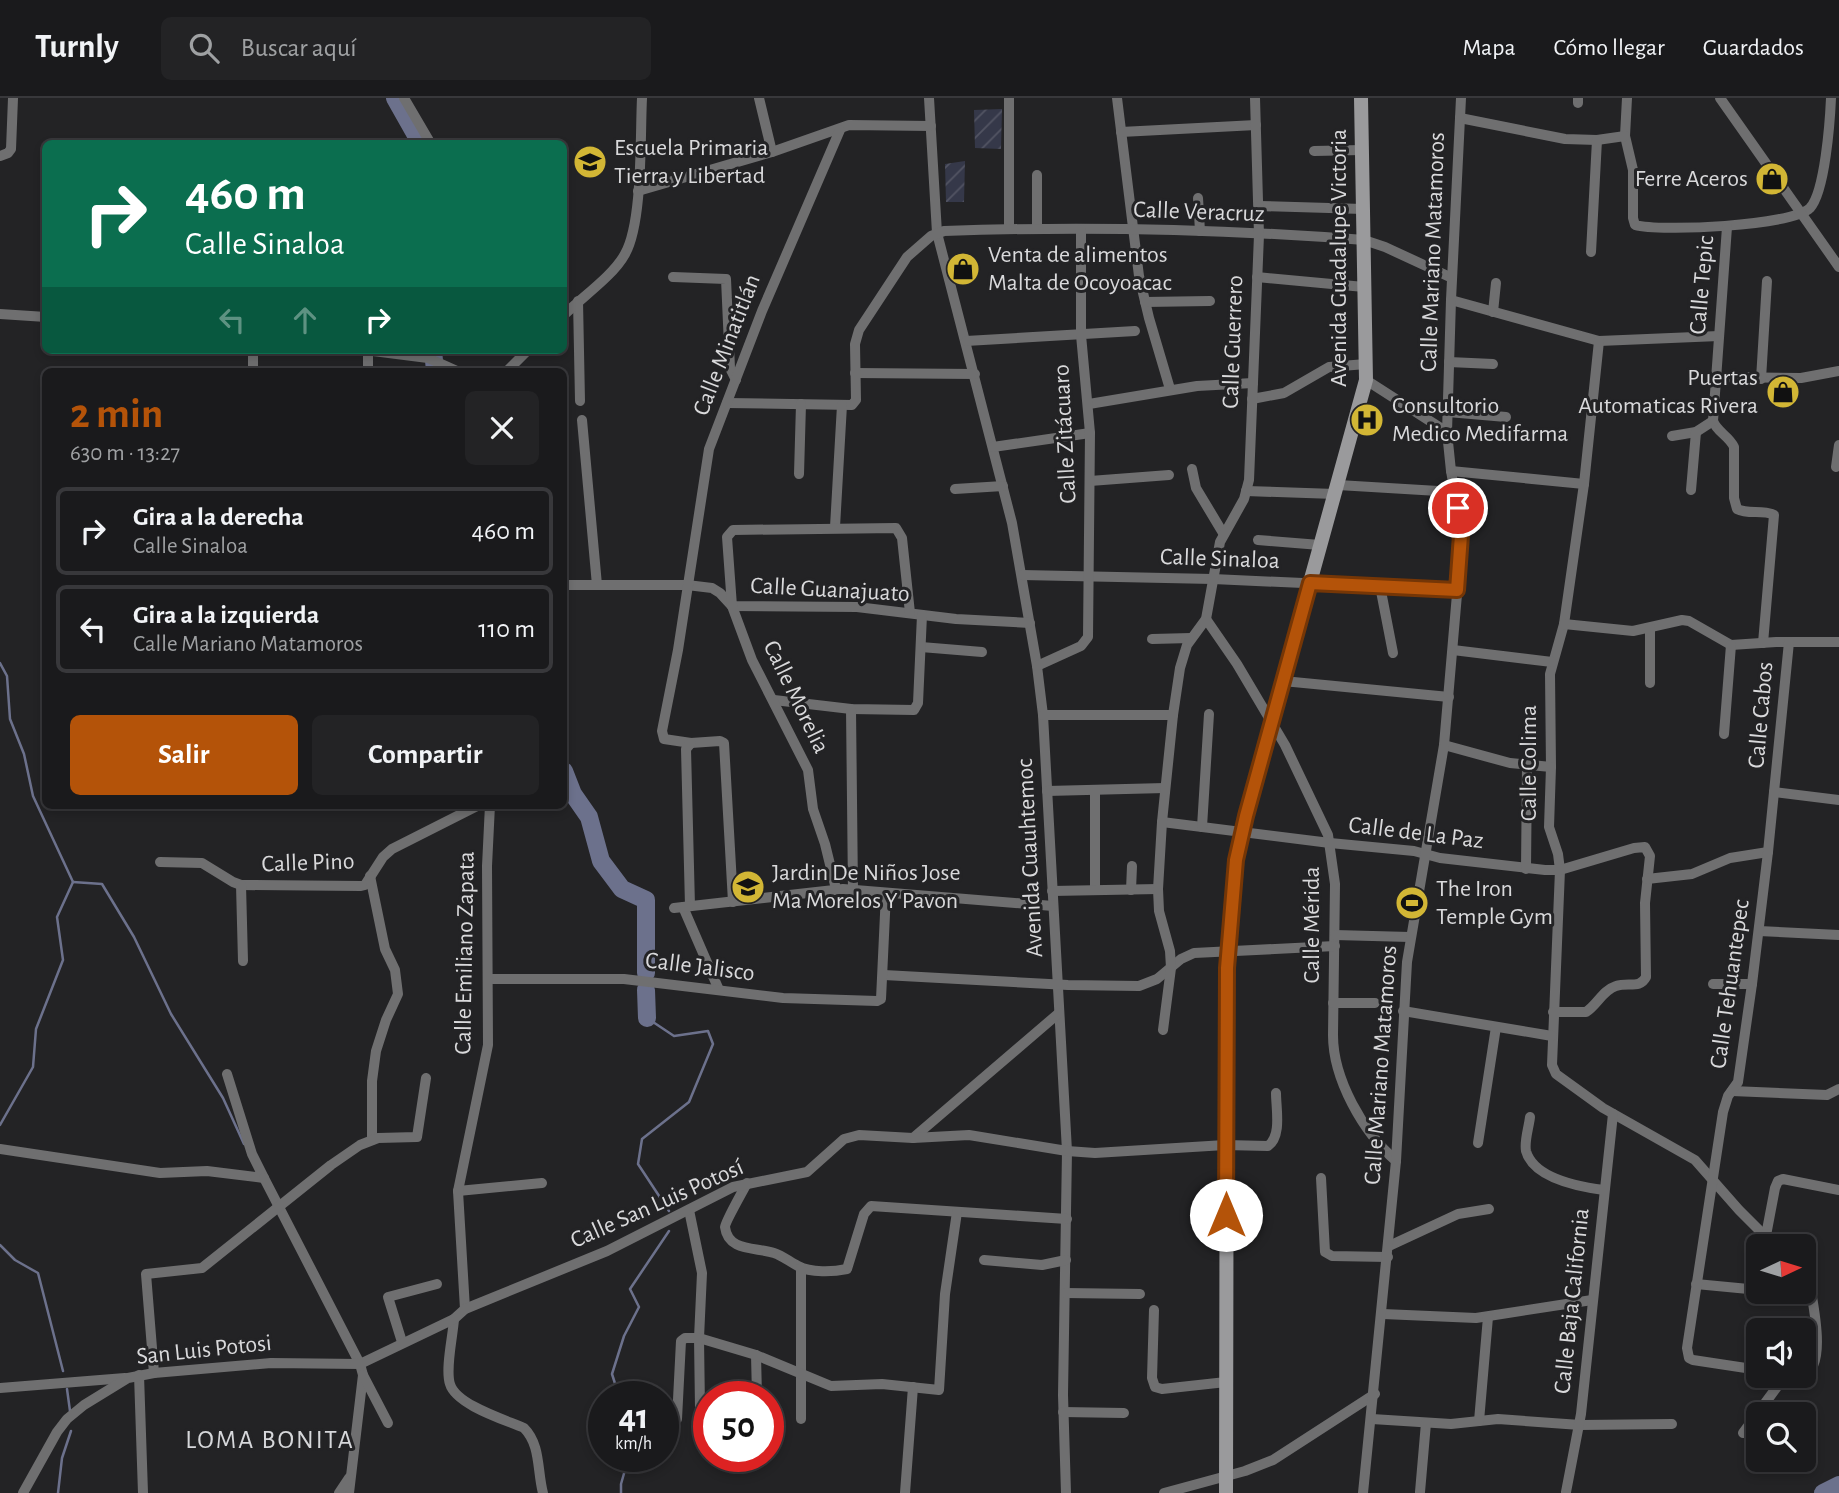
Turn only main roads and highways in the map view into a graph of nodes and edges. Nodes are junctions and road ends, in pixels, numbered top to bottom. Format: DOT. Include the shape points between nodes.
graph roads {
  1 [pos="1361,98"];
  2 [pos="1226,1493"];
  1 -- 2 [label="main road, Avenida Guadalupe Victoria" via="1366,380 1241,832 1235,869 1228,950 1225,1145"];
}
